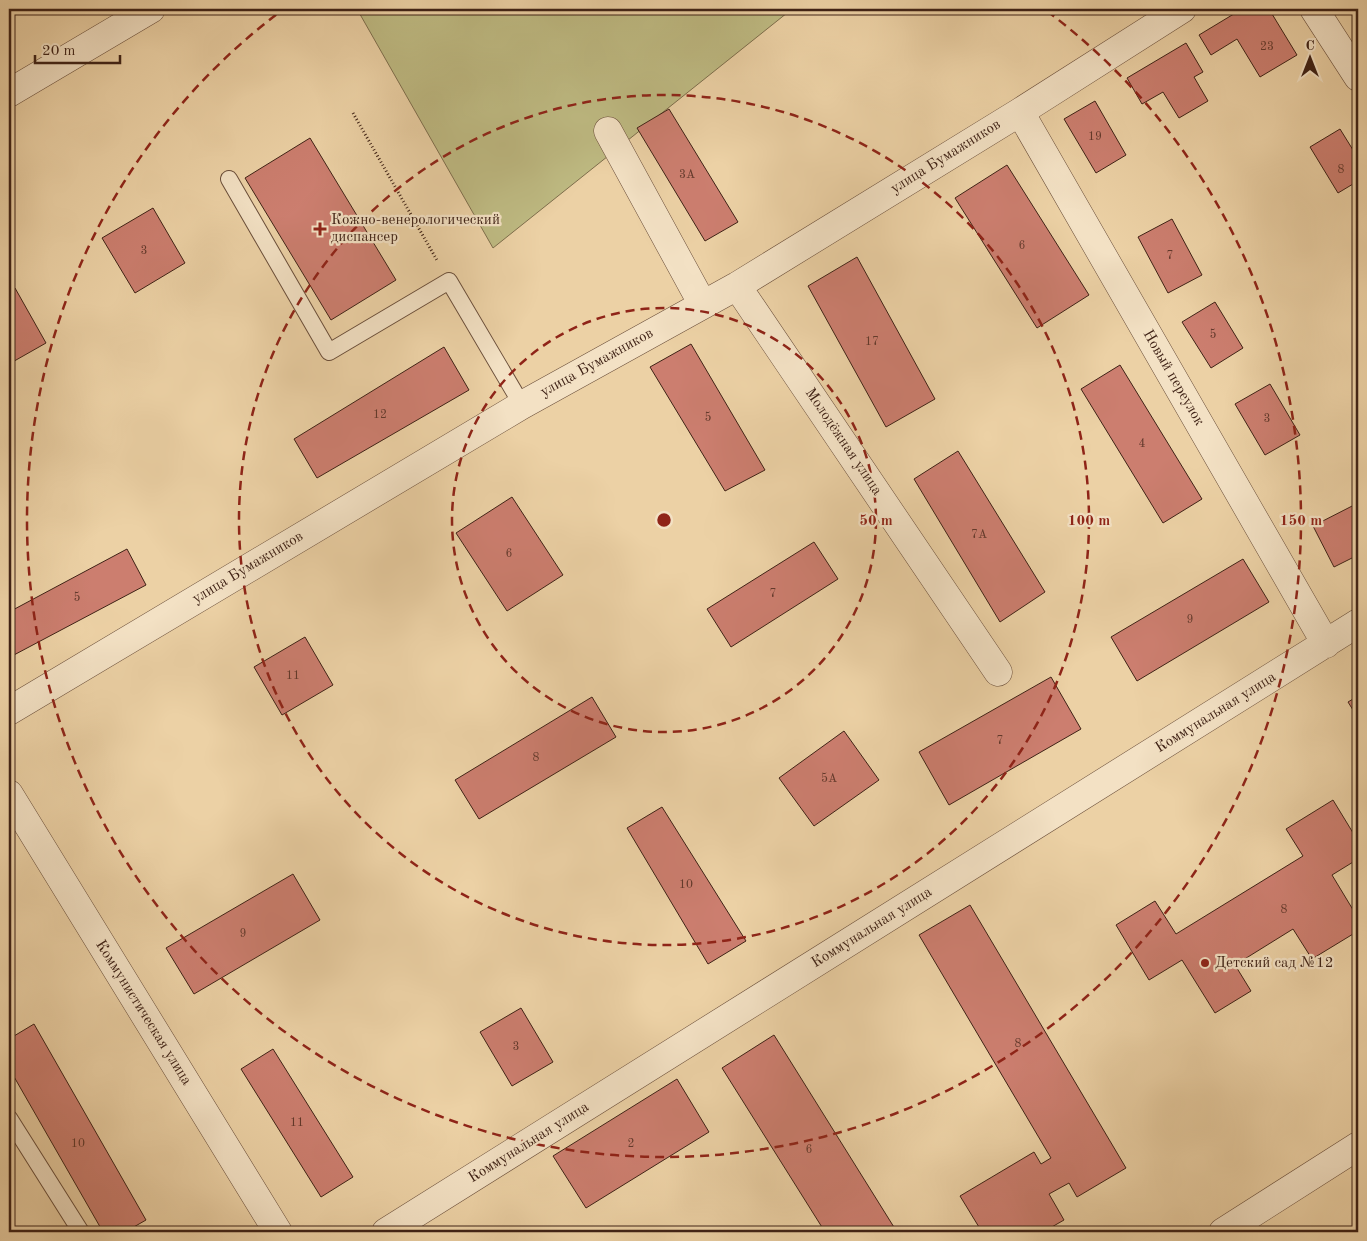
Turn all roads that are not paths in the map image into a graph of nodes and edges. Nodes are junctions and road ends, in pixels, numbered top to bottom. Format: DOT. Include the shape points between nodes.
graph roads {
  1 [pos="151,9"];
  2 [pos="1182,9"];
  3 [pos="1314,9"];
  4 [pos="1358,77"];
  5 [pos="9,93"];
  6 [pos="1020,112"];
  7 [pos="608,131"];
  8 [pos="229,179"];
  9 [pos="738,286"];
  10 [pos="703,304"];
  11 [pos="522,405"];
  12 [pos="1358,623"];
  13 [pos="1326,644"];
  14 [pos="998,672"];
  15 [pos="9,711"];
  16 [pos="9,794"];
  17 [pos="9,1118"];
  18 [pos="1358,1146"];
  19 [pos="273,1231"];
  20 [pos="81,1232"];
  21 [pos="386,1232"];
  22 [pos="1223,1232"];
  1 -- 5 [label="street"];
  2 -- 6 [label="street, улица Бумажников"];
  3 -- 4 [label="street"];
  6 -- 9 [label="street, улица Бумажников"];
  6 -- 13 [label="street, Новый переулок"];
  7 -- 10 [label="street"];
  8 -- 11 [label="lane" via="329,352 449,281"];
  9 -- 10 [label="street, улица Бумажников"];
  9 -- 14 [label="street, Молодёжная улица"];
  10 -- 11 [label="street, улица Бумажников"];
  11 -- 15 [label="street, улица Бумажников"];
  12 -- 13 [label="street, Коммунальная улица"];
  13 -- 21 [label="street, Коммунальная улица"];
  16 -- 19 [label="street, Коммунистическая улица"];
  17 -- 20 [label="lane"];
  18 -- 22 [label="street"];
}
